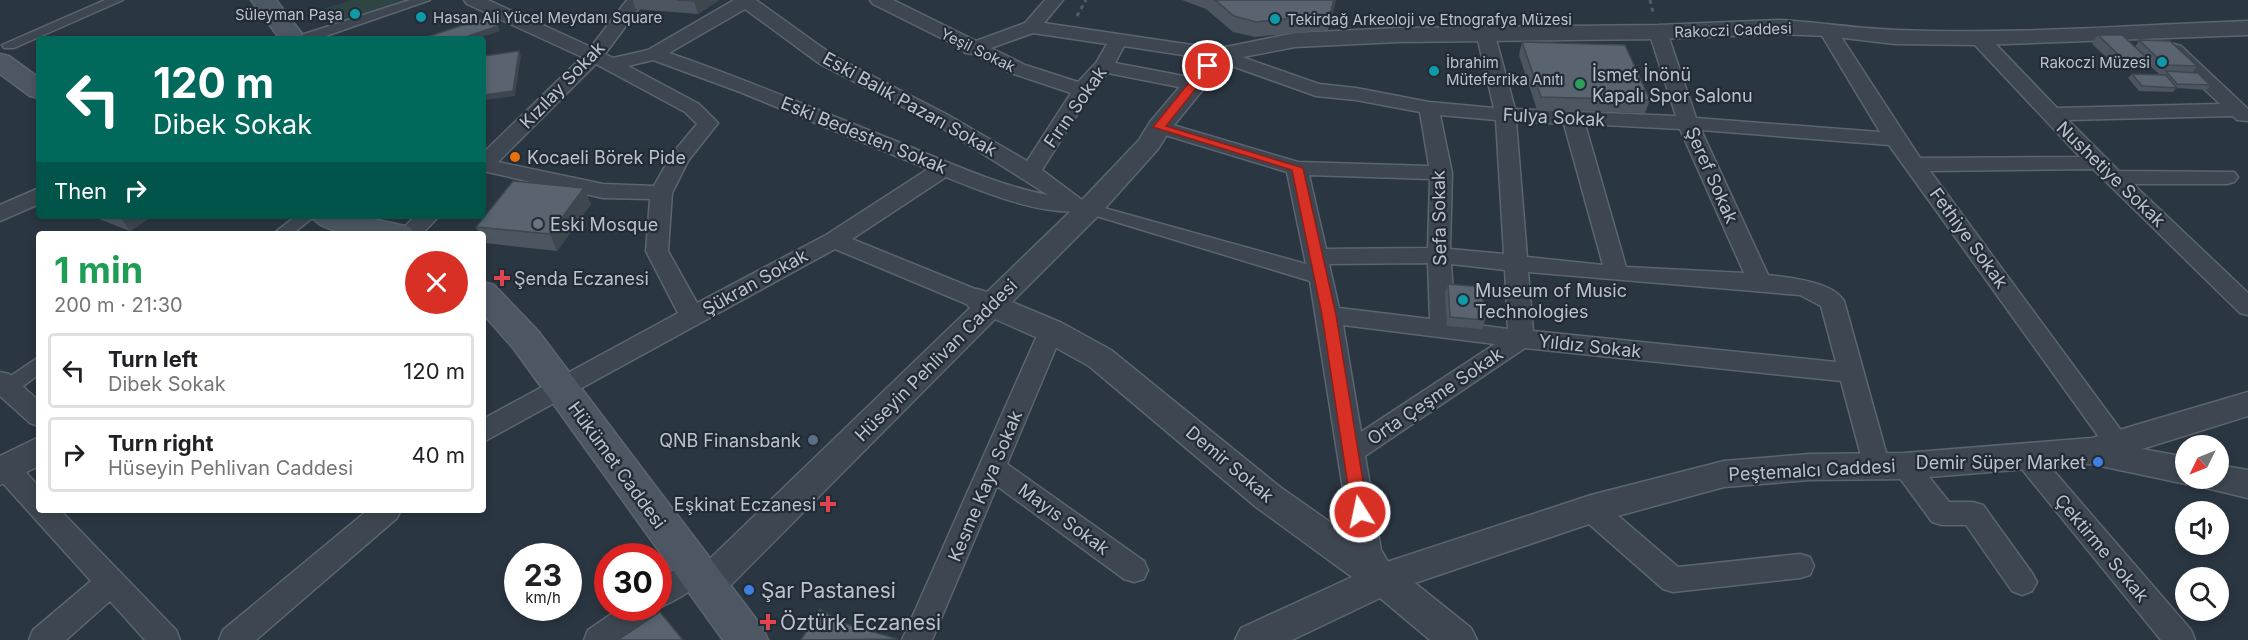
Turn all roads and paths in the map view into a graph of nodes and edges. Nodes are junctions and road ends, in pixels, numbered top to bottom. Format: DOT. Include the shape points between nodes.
graph roads {
  1 [pos="116,0"];
  2 [pos="263,0"];
  3 [pos="423,0"];
  4 [pos="473,0"];
  5 [pos="636,0"];
  6 [pos="780,0"];
  7 [pos="879,0"];
  8 [pos="1054,0"];
  9 [pos="751,3"];
  10 [pos="912,7"];
  11 [pos="1031,27"];
  12 [pos="2248,28"];
  13 [pos="1827,29"];
  14 [pos="1658,32"];
  15 [pos="1485,33"];
  16 [pos="40,36"];
  17 [pos="291,36"];
  18 [pos="312,36"];
  19 [pos="36,38"];
  20 [pos="1979,38"];
  21 [pos="1118,40"];
  22 [pos="972,49"];
  23 [pos="2174,50"];
  24 [pos="4,53"];
  25 [pos="654,54"];
  26 [pos="1219,55"];
  27 [pos="602,60"];
  28 [pos="1104,66"];
  29 [pos="1194,84"];
  30 [pos="36,87"];
  31 [pos="1082,90"];
  32 [pos="1429,108"];
  33 [pos="2240,108"];
  34 [pos="2051,114"];
  35 [pos="1506,116"];
  36 [pos="1573,119"];
  37 [pos="1688,123"];
  38 [pos="1159,127"];
  39 [pos="1895,139"];
  40 [pos="486,162"];
  41 [pos="2098,163"];
  42 [pos="1916,165"];
  43 [pos="486,166"];
  44 [pos="945,168"];
  45 [pos="1298,168"];
  46 [pos="1030,172"];
  47 [pos="1441,173"];
  48 [pos="2227,177"];
  49 [pos="2114,178"];
  50 [pos="661,193"];
  51 [pos="36,196"];
  52 [pos="1083,207"];
  53 [pos="0,214"];
  54 [pos="302,219"];
  55 [pos="336,219"];
  56 [pos="425,219"];
  57 [pos="284,231"];
  58 [pos="382,231"];
  59 [pos="412,231"];
  60 [pos="834,240"];
  61 [pos="1439,255"];
  62 [pos="1516,262"];
  63 [pos="1317,266"];
  64 [pos="1617,274"];
  65 [pos="1760,282"];
  66 [pos="486,296"];
  67 [pos="984,302"];
  68 [pos="2248,307"];
  69 [pos="1329,315"];
  70 [pos="692,317"];
  71 [pos="1443,329"];
  72 [pos="1051,331"];
  73 [pos="1521,339"];
  74 [pos="36,366"];
  75 [pos="1851,373"];
  76 [pos="3,385"];
  77 [pos="561,387"];
  78 [pos="2248,404"];
  79 [pos="36,413"];
  80 [pos="486,430"];
  81 [pos="2105,448"];
  82 [pos="36,452"];
  83 [pos="1349,453"];
  84 [pos="2025,455"];
  85 [pos="1891,466"];
  86 [pos="2175,468"];
  87 [pos="994,469"];
  88 [pos="3,470"];
  89 [pos="2229,480"];
  90 [pos="2248,484"];
  91 [pos="36,502"];
  92 [pos="1591,509"];
  93 [pos="46,513"];
  94 [pos="383,513"];
  95 [pos="1800,566"];
  96 [pos="1134,570"];
  97 [pos="700,578"];
  98 [pos="1383,579"];
  99 [pos="2022,582"];
  100 [pos="110,583"];
  101 [pos="672,589"];
  102 [pos="625,621"];
  103 [pos="44,640"];
  104 [pos="165,640"];
  105 [pos="234,640"];
  106 [pos="599,640"];
  107 [pos="747,640"];
  108 [pos="918,640"];
  109 [pos="1254,640"];
  110 [pos="1458,640"];
  111 [pos="2180,640"];
  1 -- 16 [label="street"];
  2 -- 17 [label="main road"];
  3 -- 18 [label="street"];
  4 -- 27 [label="street"];
  5 -- 27 [label="street, Kızılay Sokak"];
  6 -- 9 [label="street"];
  7 -- 10 [label="street, Yeşil Sokak"];
  8 -- 11 [label="street"];
  9 -- 25 [label="street"];
  9 -- 46 [label="street, Eski Balık Pazarı Sokak" via="827,60 941,119"];
  10 -- 22 [label="street, Yeşil Sokak"];
  11 -- 21 [label="street, Fulya Sokak"];
  11 -- 22 [label="street"];
  12 -- 20 [label="street, Rakoczi Caddesi"];
  13 -- 14 [label="street, Rakoczi Caddesi"];
  13 -- 20 [label="street, Rakoczi Caddesi" via="1895,37"];
  13 -- 39 [label="street, Fethiye Sokak"];
  14 -- 15 [label="street, Rakoczi Caddesi"];
  14 -- 37 [label="street, Şeref Sokak"];
  15 -- 26 [label="street, Rakoczi Caddesi" via="1295,40"];
  15 -- 35 [label="street"];
  19 -- 24 [label="street"];
  20 -- 34 [label="street, Nushetiye Sokak"];
  21 -- 26 [label="street, Fulya Sokak"];
  21 -- 28 [label="street, Fırın Sokak"];
  22 -- 31 [label="street, Yeşil Sokak"];
  23 -- 33 [label="street"];
  24 -- 30 [label="main road"];
  25 -- 27 [label="street"];
  25 -- 44 [label="street, Eski Bedesten Sokak" via="751,88"];
  26 -- 29 [label="street, Hüseyin Pehlivan Caddesi"];
  26 -- 32 [label="street, Fulya Sokak" via="1316,90"];
  27 -- 40 [label="street, Kızılay Sokak"];
  27 -- 50 [label="street" via="692,108 708,123 680,159"];
  28 -- 29 [label="street"];
  28 -- 31 [label="street, Fırın Sokak"];
  29 -- 38 [label="street, Hüseyin Pehlivan Caddesi"];
  31 -- 46 [label="street, Fırın Sokak"];
  32 -- 35 [label="street, Fulya Sokak"];
  32 -- 47 [label="street, Sefa Sokak"];
  33 -- 34 [label="street"];
  34 -- 41 [label="street, Nushetiye Sokak"];
  35 -- 36 [label="street, Fulya Sokak"];
  35 -- 62 [label="street"];
  36 -- 37 [label="street, Fulya Sokak"];
  36 -- 64 [label="street"];
  37 -- 39 [label="street, Fulya Sokak"];
  37 -- 65 [label="street, Şeref Sokak"];
  38 -- 45 [label="street"];
  38 -- 52 [label="street, Hüseyin Pehlivan Caddesi" via="1149,144"];
  39 -- 42 [label="street, Fethiye Sokak"];
  41 -- 42 [label="street"];
  41 -- 49 [label="street, Nushetiye Sokak"];
  42 -- 81 [label="street, Fethiye Sokak"];
  43 -- 50 [label="street" via="603,191"];
  44 -- 52 [label="street, Eski Bedesten Sokak" via="1023,196"];
  44 -- 60 [label="street, Şükran Sokak"];
  45 -- 47 [label="street"];
  45 -- 63 [label="street"];
  46 -- 52 [label="street, Eski Balık Pazarı Sokak"];
  47 -- 61 [label="street, Sefa Sokak"];
  48 -- 49 [label="street"];
  49 -- 68 [label="street, Nushetiye Sokak"];
  50 -- 70 [label="street" via="657,251"];
  51 -- 53 [label="street"];
  52 -- 63 [label="street, Eski Bedesten Sokak"];
  52 -- 67 [label="street, Hüseyin Pehlivan Caddesi"];
  54 -- 57 [label="street"];
  55 -- 58 [label="main road"];
  56 -- 59 [label="street"];
  60 -- 67 [label="street, Demir Sokak"];
  60 -- 70 [label="street, Şükran Sokak"];
  61 -- 62 [label="street, Eski Bedesten Sokak"];
  61 -- 63 [label="street, Eski Bedesten Sokak"];
  61 -- 71 [label="street, Sefa Sokak"];
  62 -- 64 [label="street, Eski Bedesten Sokak"];
  62 -- 73 [label="street"];
  63 -- 69 [label="street"];
  64 -- 65 [label="street, Eski Bedesten Sokak"];
  65 -- 75 [label="street, Eski Bedesten Sokak" via="1805,288 1832,301"];
  66 -- 77 [label="main road, Hükümet Caddesi"];
  67 -- 72 [label="street, Demir Sokak"];
  67 -- 97 [label="street, Hüseyin Pehlivan Caddesi"];
  69 -- 71 [label="street, Yıldız Sokak"];
  69 -- 83 [label="street"];
  70 -- 77 [label="street, Şükran Sokak"];
  71 -- 73 [label="street, Yıldız Sokak"];
  72 -- 87 [label="street, Kesme Kaya Sokak"];
  72 -- 98 [label="street, Demir Sokak" via="1100,358 1268,497"];
  73 -- 75 [label="street, Yıldız Sokak"];
  73 -- 83 [label="street, Orta Çeşme Sokak"];
  74 -- 76 [label="street"];
  75 -- 85 [label="street, Eski Bedesten Sokak"];
  76 -- 79 [label="street"];
  77 -- 80 [label="street, Şükran Sokak"];
  77 -- 97 [label="main road, Hükümet Caddesi"];
  78 -- 81 [label="street, Peştemalcı Caddesi"];
  81 -- 84 [label="street, Peştemalcı Caddesi"];
  81 -- 86 [label="street"];
  82 -- 88 [label="street"];
  83 -- 98 [label="street" via="1367,552"];
  84 -- 85 [label="street, Peştemalcı Caddesi"];
  84 -- 111 [label="street, Çektirme Sokak"];
  85 -- 92 [label="street, Peştemalcı Caddesi" via="1724,474"];
  85 -- 99 [label="street" via="1942,514 1973,513"];
  87 -- 96 [label="street, Mayıs Sokak"];
  87 -- 108 [label="street, Kesme Kaya Sokak"];
  88 -- 91 [label="street"];
  89 -- 90 [label="street"];
  92 -- 95 [label="street" via="1673,580"];
  92 -- 98 [label="street, Peştemalcı Caddesi"];
  93 -- 100 [label="street"];
  94 -- 105 [label="street"];
  97 -- 101 [label="street"];
  97 -- 107 [label="main road, Hükümet Caddesi"];
  98 -- 109 [label="street, Peştemalcı Caddesi"];
  98 -- 110 [label="street, Demir Sokak"];
  100 -- 103 [label="street"];
  100 -- 104 [label="street"];
  102 -- 106 [label="street"];
}
